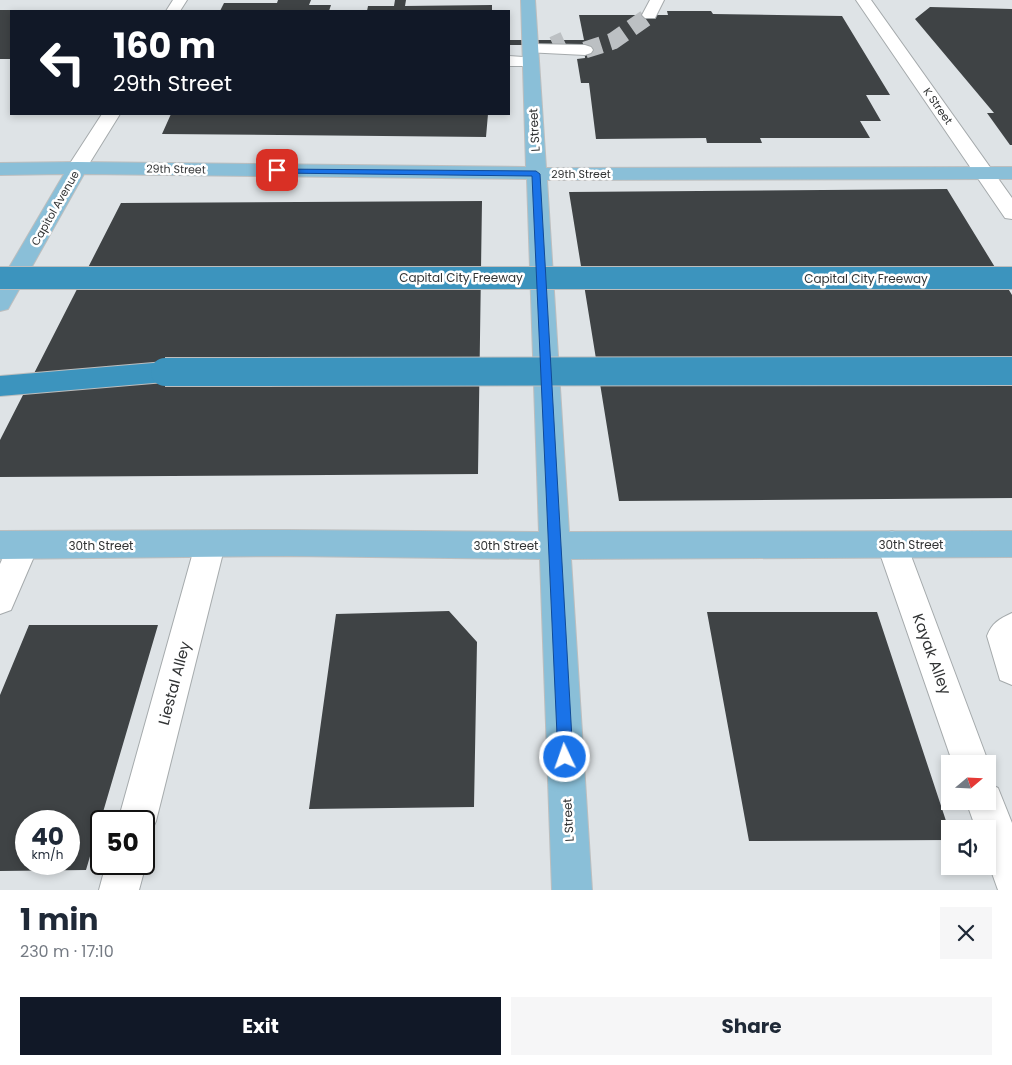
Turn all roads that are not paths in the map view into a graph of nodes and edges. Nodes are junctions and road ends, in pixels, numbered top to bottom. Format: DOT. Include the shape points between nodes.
graph roads {
  1 [pos="528,0"];
  2 [pos="657,0"];
  3 [pos="863,0"];
  4 [pos="650,15"];
  5 [pos="584,42"];
  6 [pos="545,49"];
  7 [pos="510,61"];
  8 [pos="110,115"];
  9 [pos="78,168"];
  10 [pos="0,169"];
  11 [pos="1012,173"];
  12 [pos="536,174"];
  13 [pos="985,174"];
  14 [pos="1012,214"];
  15 [pos="0,264"];
  16 [pos="179,277"];
  17 [pos="0,278"];
  18 [pos="1012,278"];
  19 [pos="0,303"];
  20 [pos="1012,371"];
  21 [pos="0,372"];
  22 [pos="164,372"];
  23 [pos="0,386"];
  24 [pos="555,544"];
  25 [pos="1012,544"];
  26 [pos="12,545"];
  27 [pos="210,545"];
  28 [pos="892,545"];
  29 [pos="0,599"];
  30 [pos="1012,629"];
  31 [pos="1012,668"];
  32 [pos="968,755"];
  33 [pos="141,810"];
  34 [pos="988,810"];
  35 [pos="123,875"];
  36 [pos="1012,876"];
  37 [pos="119,890"];
  38 [pos="572,890"];
  1 -- 6 [label="main road, L Street"];
  2 -- 4 [label="street"];
  3 -- 13 [label="street, K Street"];
  5 -- 6 [label="street" via="561,50"];
  6 -- 7 [label="street"];
  6 -- 12 [label="main road, L Street"];
  8 -- 9 [label="street, Capitol Avenue"];
  9 -- 10 [label="main road, 29th Street"];
  9 -- 12 [label="main road, 29th Street"];
  9 -- 19 [label="main road, Capitol Avenue"];
  11 -- 13 [label="main road, 29th Street"];
  12 -- 13 [label="main road, 29th Street"];
  12 -- 24 [label="main road, L Street"];
  13 -- 14 [label="street, K Street"];
  15 -- 16 [label="highway, bridge"];
  16 -- 17 [label="highway, Capital City Freeway, bridge"];
  16 -- 18 [label="highway, Capital City Freeway, bridge"];
  20 -- 22 [label="highway, bridge"];
  21 -- 22 [label="highway"];
  22 -- 23 [label="highway"];
  24 -- 27 [label="main road, 30th Street"];
  24 -- 28 [label="main road, 30th Street"];
  24 -- 38 [label="main road, L Street"];
  25 -- 28 [label="main road, 30th Street"];
  26 -- 27 [label="main road, 30th Street"];
  26 -- 29 [label="street"];
  27 -- 33 [label="street, Liestal Alley"];
  28 -- 32 [label="street, Kayak Alley"];
  30 -- 31 [label="street" via="1003,636"];
  34 -- 36 [label="street"];
  35 -- 37 [label="street"];
}
